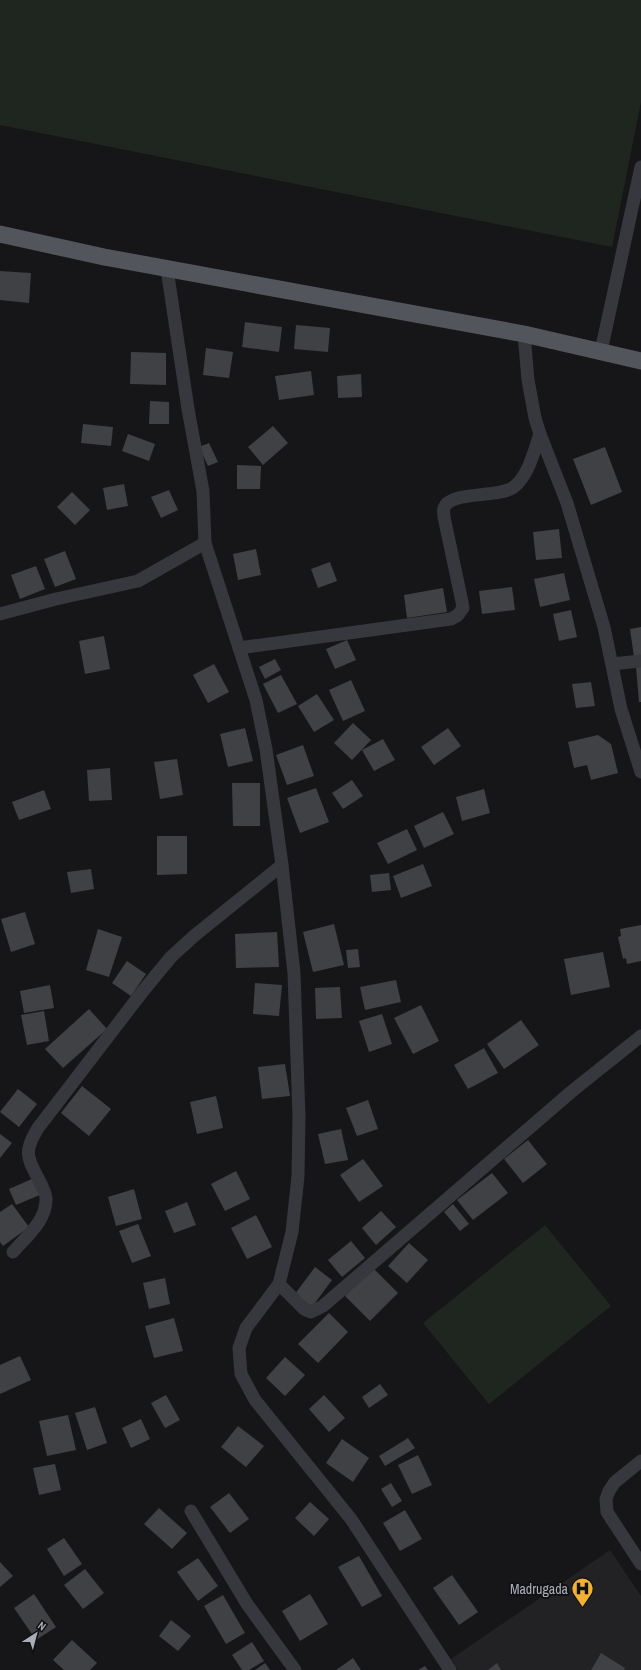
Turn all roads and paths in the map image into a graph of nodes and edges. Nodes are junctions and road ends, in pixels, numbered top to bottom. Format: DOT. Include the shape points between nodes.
graph roads {
  1 [pos="641,167"];
  2 [pos="0,234"];
  3 [pos="167,268"];
  4 [pos="524,334"];
  5 [pos="601,351"];
  6 [pos="641,361"];
  7 [pos="540,434"];
  8 [pos="205,543"];
  9 [pos="0,614"];
  10 [pos="239,648"];
  11 [pos="641,661"];
  12 [pos="612,664"];
  13 [pos="641,772"];
  14 [pos="282,865"];
  15 [pos="641,1036"];
  16 [pos="14,1252"];
  17 [pos="279,1284"];
  18 [pos="641,1461"];
  19 [pos="191,1511"];
  20 [pos="641,1564"];
  21 [pos="295,1670"];
  22 [pos="450,1670"];
  1 -- 5 [label="street"];
  2 -- 3 [label="main road"];
  3 -- 4 [label="main road"];
  3 -- 8 [label="street" via="203,490"];
  4 -- 5 [label="main road"];
  4 -- 7 [label="street" via="528,380"];
  5 -- 6 [label="main road"];
  7 -- 10 [label="street" via="527,469 514,488 456,499 448,502 444,508 463,608 458,614 451,618 417,624"];
  7 -- 12 [label="street" via="567,503 604,627"];
  8 -- 9 [label="street" via="138,581"];
  8 -- 10 [label="street"];
  10 -- 14 [label="street" via="256,700 266,749"];
  11 -- 12 [label="street"];
  12 -- 13 [label="street" via="621,709"];
  14 -- 16 [label="street" via="171,957 142,991 38,1128 29,1142 27,1151 47,1200 37,1225"];
  14 -- 17 [label="street" via="294,973 299,1117 298,1176 292,1232"];
  15 -- 17 [label="street" via="571,1092 323,1306 311,1312 304,1309"];
  17 -- 22 [label="street" via="246,1328 239,1348 241,1374 255,1400 351,1519"];
  18 -- 20 [label="street" via="611,1486 606,1496 606,1506 607,1512"];
  19 -- 21 [label="street" via="247,1604"];
}
